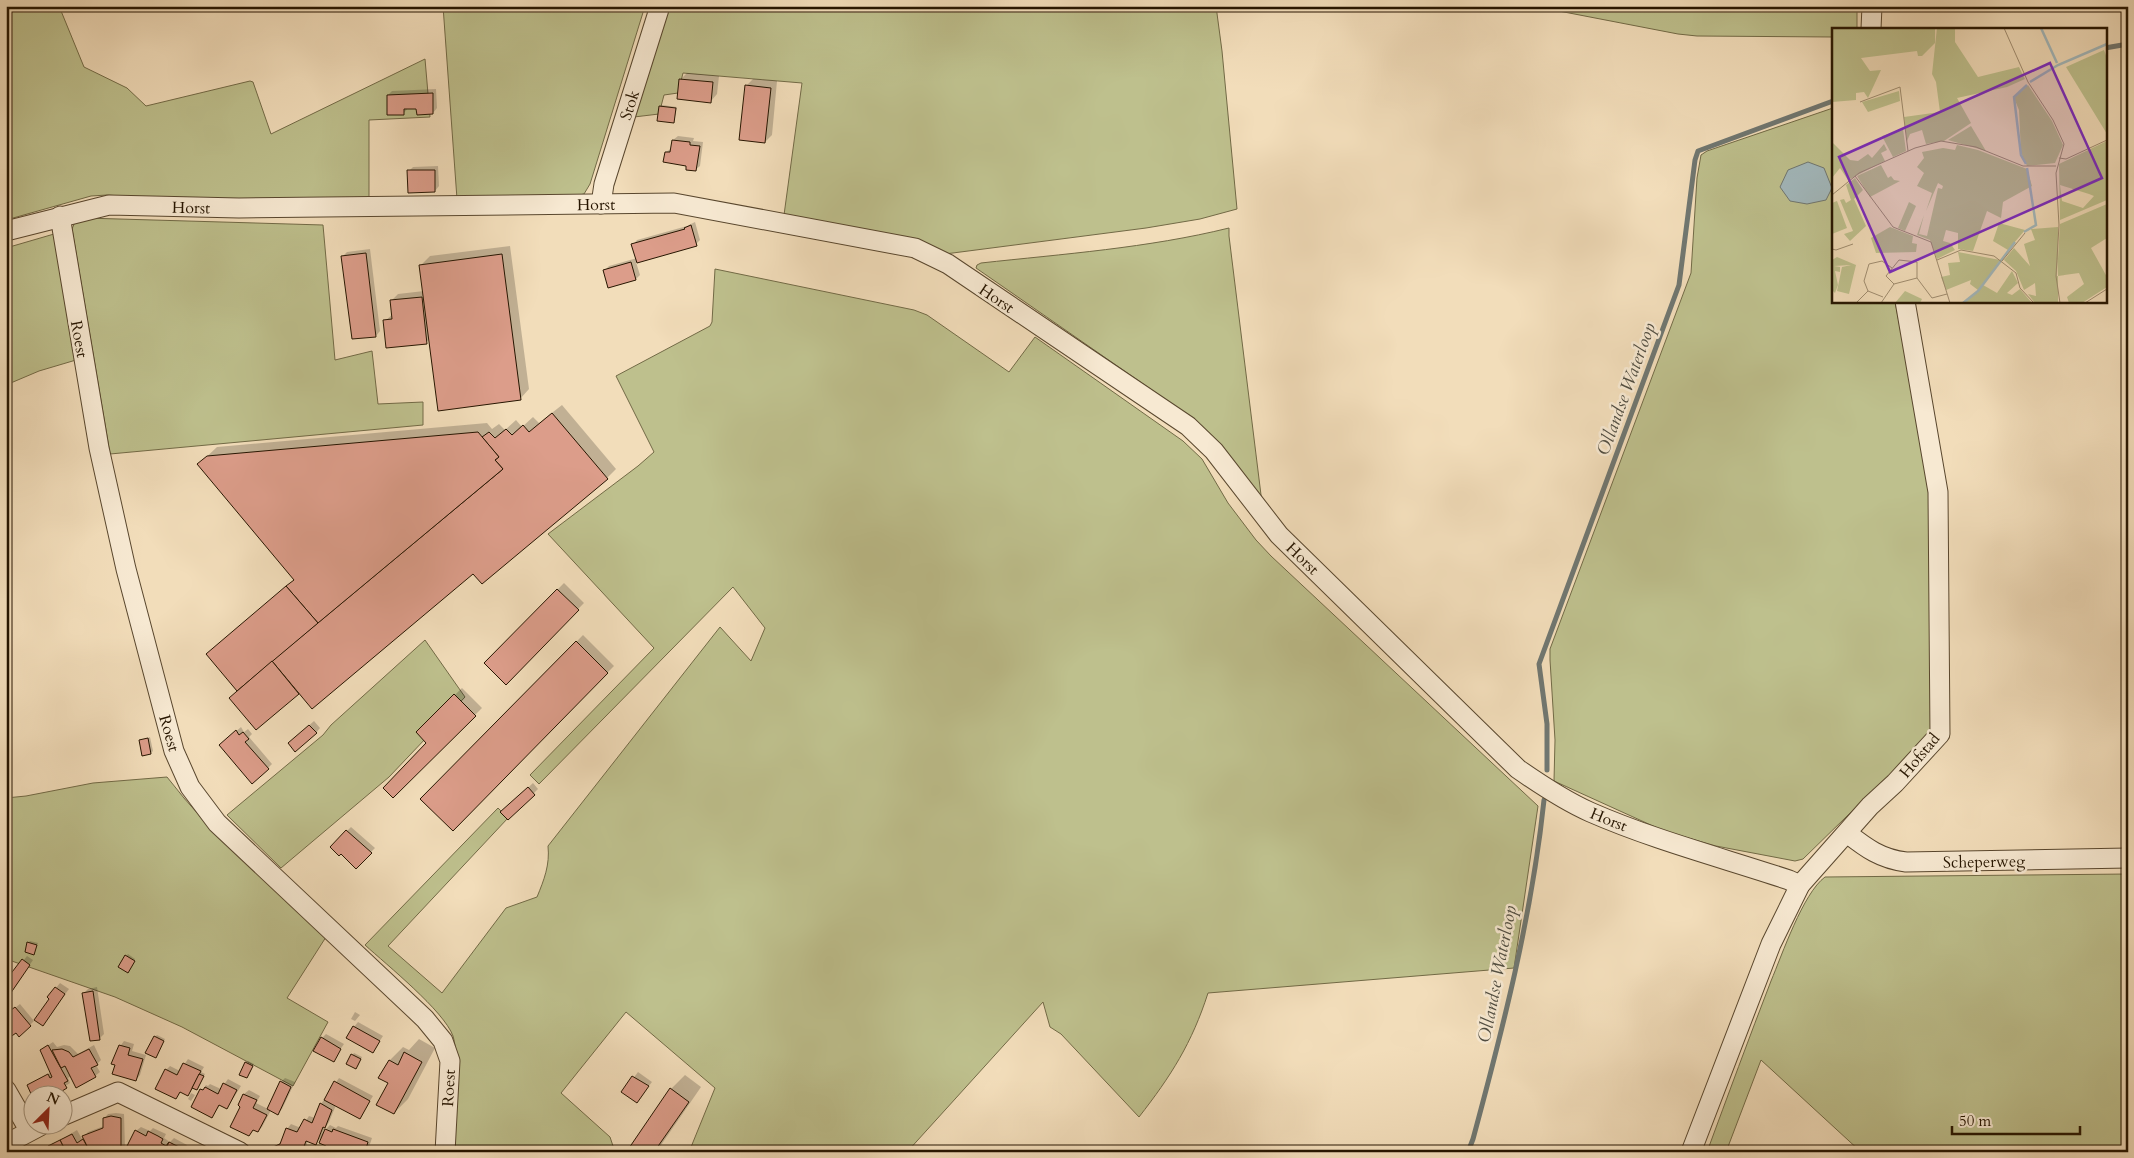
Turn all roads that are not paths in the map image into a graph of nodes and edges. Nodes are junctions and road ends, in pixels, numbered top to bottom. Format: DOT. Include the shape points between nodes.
graph roads {
  1 [pos="660,6"];
  2 [pos="1872,6"];
  3 [pos="1872,28"];
  4 [pos="601,204"];
  5 [pos="60,216"];
  6 [pos="6,231"];
  7 [pos="1906,302"];
  8 [pos="1847,833"];
  9 [pos="2128,858"];
  10 [pos="1800,885"];
  11 [pos="6,1090"];
  12 [pos="22,1111"];
  13 [pos="72,1112"];
  14 [pos="22,1135"];
  15 [pos="6,1144"];
  16 [pos="240,1152"];
  17 [pos="445,1152"];
  18 [pos="1691,1152"];
  1 -- 4 [label="street, Stok" via="604,184"];
  2 -- 3 [label="street"];
  4 -- 5 [label="street, Horst" via="239,208 109,206"];
  4 -- 10 [label="street, Horst" via="674,203 915,248 931,254 1188,426 1214,451 1279,535 1518,769 1589,812"];
  5 -- 6 [label="street, Horst"];
  5 -- 17 [label="street, Roest" via="99,448 126,569 174,751 190,787 217,823 425,1019 443,1041 450,1061"];
  7 -- 8 [label="street, Hofstad" via="1938,492 1940,734"];
  8 -- 9 [label="street, Scheperweg" via="1882,857 1906,862"];
  8 -- 10 [label="street, Hofstad"];
  10 -- 18 [label="street, Hofstad" via="1771,944"];
  11 -- 12 [label="street"];
  13 -- 16 [label="street" via="118,1092"];
  14 -- 15 [label="street"];
}
